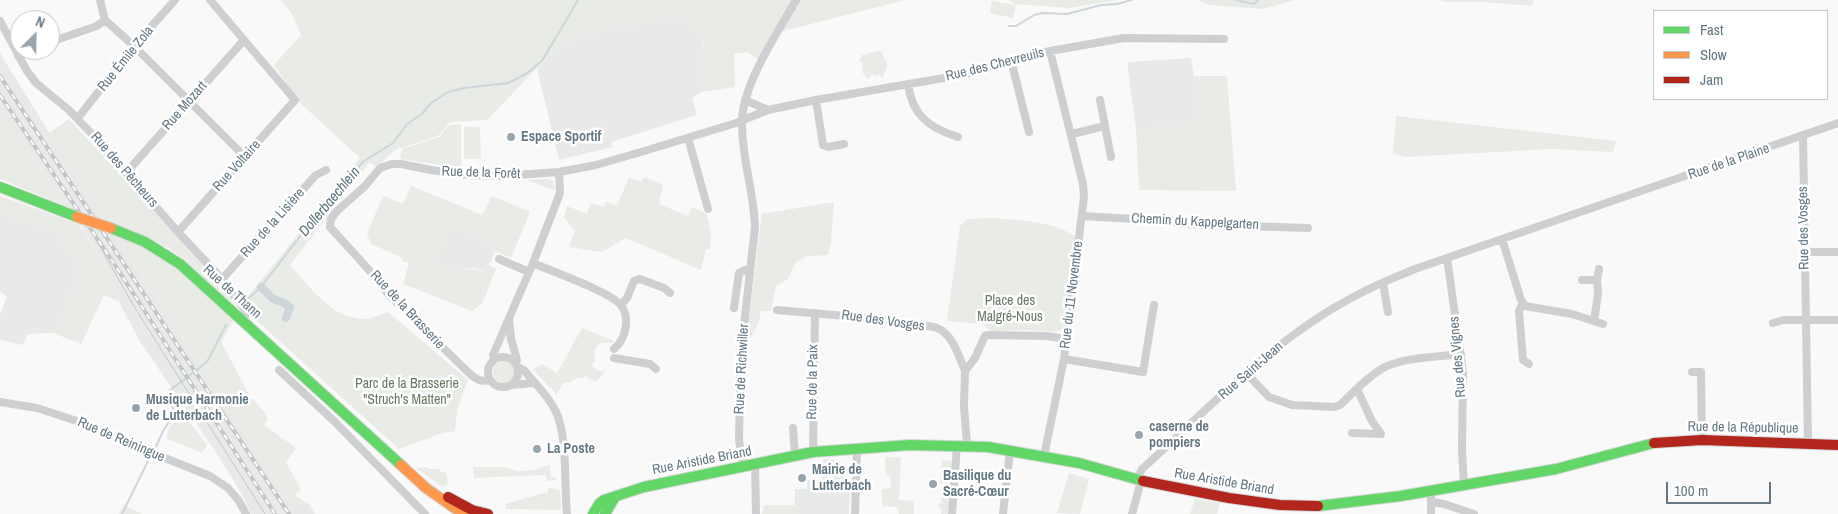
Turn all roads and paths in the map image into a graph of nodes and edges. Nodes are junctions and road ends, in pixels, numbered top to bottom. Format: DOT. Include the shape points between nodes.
graph roads {
  1 [pos="100,0"];
  2 [pos="175,0"];
  3 [pos="210,0"];
  4 [pos="796,0"];
  5 [pos="105,20"];
  6 [pos="0,21"];
  7 [pos="60,39"];
  8 [pos="1224,39"];
  9 [pos="10,40"];
  10 [pos="244,40"];
  11 [pos="134,46"];
  12 [pos="1050,51"];
  13 [pos="21,60"];
  14 [pos="1011,60"];
  15 [pos="908,84"];
  16 [pos="745,100"];
  17 [pos="816,100"];
  18 [pos="1100,100"];
  19 [pos="190,101"];
  20 [pos="768,110"];
  21 [pos="78,118"];
  22 [pos="742,121"];
  23 [pos="1838,123"];
  24 [pos="1105,126"];
  25 [pos="1029,132"];
  26 [pos="1072,134"];
  27 [pos="1803,136"];
  28 [pos="958,137"];
  29 [pos="688,138"];
  30 [pos="844,144"];
  31 [pos="245,157"];
  32 [pos="1111,157"];
  33 [pos="326,170"];
  34 [pos="559,172"];
  35 [pos="126,173"];
  36 [pos="0,187"];
  37 [pos="1619,199"];
  38 [pos="708,209"];
  39 [pos="1082,216"];
  40 [pos="330,227"];
  41 [pos="1308,228"];
  42 [pos="178,232"];
  43 [pos="1502,239"];
  44 [pos="1805,252"];
  45 [pos="1838,252"];
  46 [pos="1447,258"];
  47 [pos="499,259"];
  48 [pos="533,263"];
  49 [pos="1599,269"];
  50 [pos="750,270"];
  51 [pos="529,272"];
  52 [pos="222,279"];
  53 [pos="1582,280"];
  54 [pos="1597,280"];
  55 [pos="1383,283"];
  56 [pos="670,293"];
  57 [pos="1523,303"];
  58 [pos="621,305"];
  59 [pos="1154,305"];
  60 [pos="734,308"];
  61 [pos="777,310"];
  62 [pos="1388,312"];
  63 [pos="815,313"];
  64 [pos="242,320"];
  65 [pos="509,320"];
  66 [pos="1838,320"];
  67 [pos="1594,321"];
  68 [pos="1806,321"];
  69 [pos="1772,322"];
  70 [pos="1603,324"];
  71 [pos="1066,339"];
  72 [pos="498,344"];
  73 [pos="1461,354"];
  74 [pos="495,359"];
  75 [pos="1064,359"];
  76 [pos="514,362"];
  77 [pos="1529,364"];
  78 [pos="656,369"];
  79 [pos="279,370"];
  80 [pos="965,371"];
  81 [pos="1692,372"];
  82 [pos="1246,373"];
  83 [pos="490,380"];
  84 [pos="534,383"];
  85 [pos="511,385"];
  86 [pos="1357,389"];
  87 [pos="0,402"];
  88 [pos="1372,421"];
  89 [pos="793,428"];
  90 [pos="1352,433"];
  91 [pos="1364,433"];
  92 [pos="1702,440"];
  93 [pos="1646,444"];
  94 [pos="1808,444"];
  95 [pos="962,445"];
  96 [pos="1838,445"];
  97 [pos="857,448"];
  98 [pos="1010,450"];
  99 [pos="813,452"];
  100 [pos="795,456"];
  101 [pos="1044,456"];
  102 [pos="755,465"];
  103 [pos="743,467"];
  104 [pos="411,474"];
  105 [pos="1139,481"];
  106 [pos="1464,486"];
  107 [pos="615,497"];
  108 [pos="1432,497"];
  109 [pos="461,511"];
  110 [pos="246,514"];
  111 [pos="425,514"];
  112 [pos="488,514"];
  113 [pos="567,514"];
  114 [pos="592,514"];
  115 [pos="605,514"];
  116 [pos="756,514"];
  117 [pos="855,514"];
  118 [pos="952,514"];
  119 [pos="1003,514"];
  120 [pos="1132,514"];
  121 [pos="1431,514"];
  122 [pos="1474,514"];
  1 -- 5 [label="street"];
  2 -- 11 [label="street, Rue Émile Zola"];
  3 -- 10 [label="street"];
  4 -- 16 [label="street, Rue de Richwiller" via="753,78"];
  5 -- 7 [label="street"];
  5 -- 11 [label="street"];
  6 -- 9 [label="street, Rue des Pêcheurs"];
  8 -- 12 [label="street, Rue des Chevreuils" via="1124,38"];
  10 -- 19 [label="street, Rue Mozart"];
  10 -- 31 [label="street, Rue Voltaire" via="295,100"];
  11 -- 19 [label="street"];
  11 -- 21 [label="street, Rue Émile Zola"];
  12 -- 14 [label="street, Rue des Chevreuils"];
  12 -- 26 [label="street, Rue du 11 Novembre"];
  13 -- 21 [label="street, Rue des Pêcheurs" via="36,83"];
  14 -- 15 [label="street, Rue des Chevreuils" via="967,74"];
  14 -- 25 [label="street"];
  15 -- 17 [label="street, Rue des Chevreuils"];
  15 -- 28 [label="street" via="913,106 928,124"];
  16 -- 20 [label="street"];
  16 -- 22 [label="street, Rue de Richwiller"];
  17 -- 20 [label="street, Rue des Chevreuils"];
  17 -- 30 [label="street" via="823,145"];
  18 -- 24 [label="street"];
  19 -- 31 [label="street"];
  19 -- 35 [label="street, Rue Mozart"];
  20 -- 22 [label="street, Rue des Chevreuils"];
  21 -- 35 [label="street, Rue des Pêcheurs"];
  22 -- 29 [label="street, Rue de la Forêt"];
  22 -- 50 [label="street, Rue de Richwiller" via="754,213"];
  23 -- 27 [label="street, Rue de la Plaine"];
  24 -- 26 [label="street"];
  24 -- 32 [label="street"];
  26 -- 39 [label="street, Rue du 11 Novembre" via="1083,184"];
  27 -- 37 [label="street, Rue de la Plaine"];
  27 -- 44 [label="street, Rue des Vosges"];
  29 -- 34 [label="street, Rue de la Forêt" via="596,166"];
  29 -- 38 [label="street"];
  31 -- 42 [label="street, Rue Voltaire"];
  33 -- 52 [label="street, Rue de la Lisière" via="316,175"];
  34 -- 40 [label="street, Rue de la Forêt" via="470,175 392,164 380,168 337,211"];
  34 -- 48 [label="street" via="560,193"];
  35 -- 42 [label="street, Rue des Pêcheurs"];
  36 -- 64 [label="main road, Rue de Thann, bridge" via="145,242 172,258"];
  37 -- 43 [label="street, Rue Saint-Jean"];
  39 -- 41 [label="street, Chemin du Kappelgarten" via="1182,224"];
  39 -- 71 [label="street, Rue du 11 Novembre"];
  40 -- 83 [label="street, Rue de la Brasserie" via="393,300 470,374 476,379"];
  42 -- 52 [label="street, Rue des Pêcheurs"];
  43 -- 46 [label="street, Rue Saint-Jean"];
  43 -- 57 [label="street"];
  44 -- 45 [label="street"];
  44 -- 68 [label="street, Rue des Vosges"];
  46 -- 55 [label="street, Rue Saint-Jean"];
  46 -- 73 [label="street, Rue des Vignes"];
  47 -- 51 [label="street"];
  48 -- 51 [label="street"];
  48 -- 58 [label="street" via="608,295"];
  49 -- 54 [label="street"];
  50 -- 60 [label="street, Rue de Richwiller" via="739,273"];
  50 -- 103 [label="street, Rue de Richwiller" via="741,352 739,440"];
  51 -- 65 [label="street"];
  52 -- 64 [label="street, Rue des Pêcheurs" via="246,310"];
  53 -- 54 [label="street"];
  54 -- 67 [label="street"];
  55 -- 62 [label="street"];
  55 -- 82 [label="street, Rue Saint-Jean" via="1322,316"];
  56 -- 58 [label="street" via="640,278 634,281"];
  57 -- 67 [label="street" via="1528,308 1572,314"];
  57 -- 77 [label="street" via="1519,311 1523,360"];
  58 -- 78 [label="street" via="626,330 614,354 650,364"];
  59 -- 75 [label="street" via="1143,372"];
  61 -- 63 [label="street, Rue des Vosges"];
  63 -- 80 [label="street, Rue des Vosges" via="937,328 953,343"];
  63 -- 99 [label="street, Rue de la Paix"];
  64 -- 104 [label="main road, Rue de Thann"];
  65 -- 72 [label="street"];
  65 -- 76 [label="street" via="517,360"];
  66 -- 68 [label="street"];
  67 -- 70 [label="street"];
  68 -- 69 [label="street"];
  68 -- 94 [label="street, Rue des Vosges"];
  71 -- 75 [label="street, Rue du 11 Novembre"];
  71 -- 80 [label="street" via="989,334"];
  72 -- 74 [label="street" via="493,355"];
  72 -- 76 [label="street"];
  73 -- 86 [label="street" via="1386,366"];
  73 -- 106 [label="street, Rue des Vignes"];
  74 -- 76 [label="street" via="500,357"];
  74 -- 83 [label="street" via="489,366"];
  75 -- 101 [label="street, Rue du 11 Novembre"];
  76 -- 84 [label="street"];
  76 -- 85 [label="street" via="518,375"];
  79 -- 111 [label="street"];
  80 -- 95 [label="street"];
  81 -- 92 [label="street" via="1701,372"];
  82 -- 86 [label="street" via="1269,397 1292,405 1334,407"];
  82 -- 105 [label="street, Rue Saint-Jean" via="1142,469"];
  83 -- 85 [label="street" via="502,387"];
  84 -- 85 [label="street"];
  84 -- 113 [label="street" via="552,403 558,416"];
  86 -- 88 [label="street"];
  87 -- 110 [label="street, Rue de Reiningue" via="37,408 94,426 215,478 234,494"];
  88 -- 91 [label="street"];
  88 -- 91 [label="street" via="1381,434"];
  89 -- 100 [label="street"];
  90 -- 91 [label="street"];
  92 -- 93 [label="main road, Rue de la République"];
  92 -- 94 [label="main road, Rue de la République"];
  93 -- 106 [label="main road, Rue Aristide Briand" via="1556,469"];
  94 -- 96 [label="main road, Rue de la République"];
  95 -- 97 [label="main road, Rue Aristide Briand"];
  95 -- 98 [label="main road, Rue Aristide Briand"];
  95 -- 118 [label="street"];
  97 -- 99 [label="main road, Rue Aristide Briand"];
  97 -- 117 [label="street"];
  98 -- 101 [label="main road, Rue Aristide Briand"];
  98 -- 119 [label="street"];
  99 -- 100 [label="main road, Rue Aristide Briand"];
  100 -- 102 [label="main road, Rue Aristide Briand"];
  101 -- 105 [label="main road, Rue Aristide Briand" via="1098,467"];
  102 -- 103 [label="main road, Rue Aristide Briand"];
  102 -- 116 [label="street"];
  103 -- 107 [label="main road, Rue Aristide Briand" via="648,486"];
  104 -- 109 [label="main road, Rue de Thann"];
  104 -- 109 [label="main road, Rue de Thann"];
  105 -- 108 [label="main road, Rue Aristide Briand" via="1280,505"];
  105 -- 120 [label="street, Rue Saint-Jean"];
  106 -- 108 [label="main road, Rue Aristide Briand"];
  107 -- 114 [label="main road, Rue Aristide Briand" via="604,500"];
  107 -- 115 [label="main road"];
  108 -- 121 [label="street"];
  108 -- 122 [label="street"];
  109 -- 112 [label="main road, Rue de Thann"];
}
